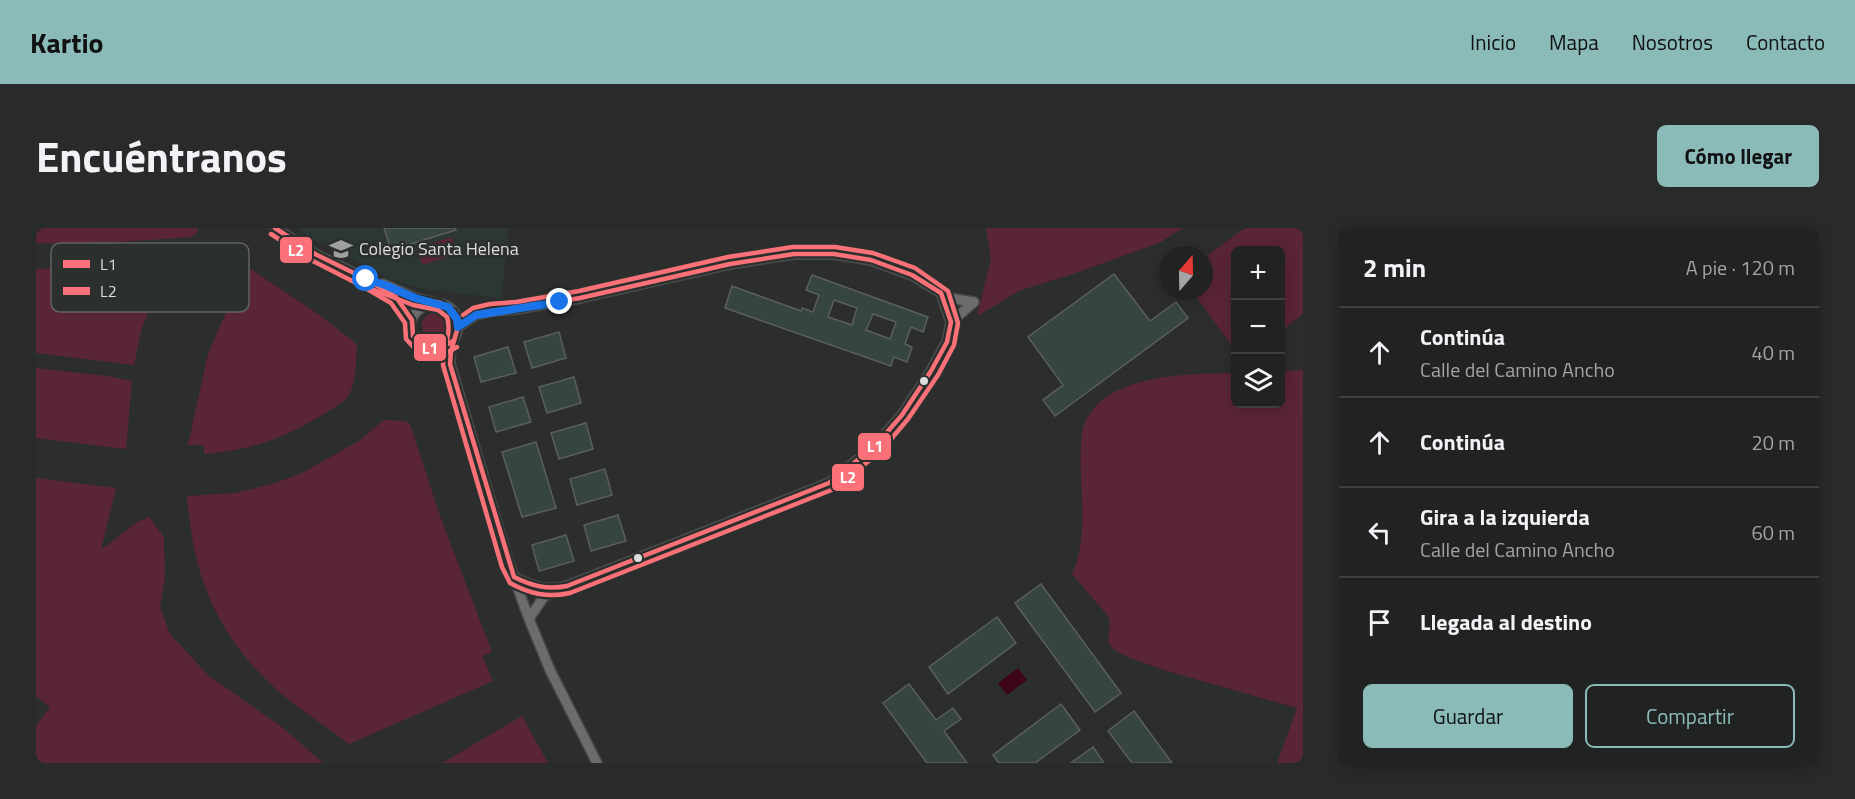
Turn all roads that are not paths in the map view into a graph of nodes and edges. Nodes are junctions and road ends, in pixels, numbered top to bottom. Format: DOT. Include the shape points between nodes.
graph roads {
  1 [pos="275,228"];
  2 [pos="366,279"];
  3 [pos="941,293"];
  4 [pos="433,303"];
  5 [pos="412,320"];
  6 [pos="951,322"];
  7 [pos="458,327"];
  8 [pos="453,341"];
  9 [pos="432,350"];
  10 [pos="450,364"];
  11 [pos="514,577"];
  12 [pos="553,590"];
  13 [pos="529,619"];
  14 [pos="597,763"];
  1 -- 2 [label="street" via="315,254"];
  2 -- 4 [label="street"];
  2 -- 5 [label="street" via="396,297"];
  3 -- 6 [label="street"];
  3 -- 6 [label="street" via="974,302"];
  3 -- 7 [label="street" via="912,275 871,261 794,254 730,264 580,298 492,311 476,315"];
  4 -- 5 [label="street" via="420,308"];
  4 -- 7 [label="street" via="448,307"];
  5 -- 9 [label="street" via="413,336"];
  6 -- 12 [label="street" via="947,342 902,415 875,446 829,483"];
  7 -- 8 [label="street"];
  8 -- 9 [label="street"];
  8 -- 10 [label="street"];
  9 -- 10 [label="street"];
  10 -- 11 [label="street"];
  11 -- 12 [label="street"];
  11 -- 13 [label="street"];
  12 -- 13 [label="street"];
  13 -- 14 [label="street"];
}
